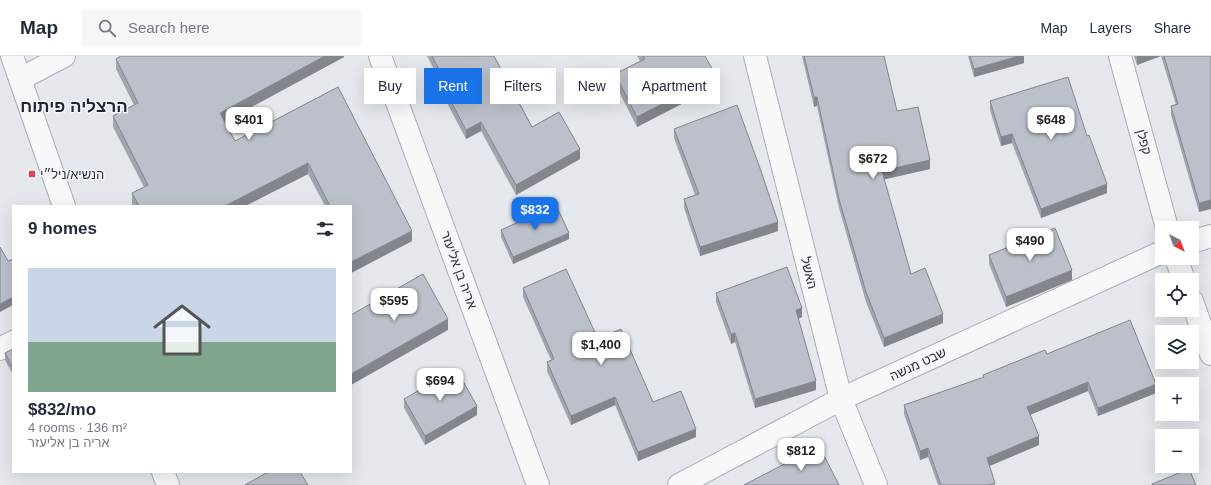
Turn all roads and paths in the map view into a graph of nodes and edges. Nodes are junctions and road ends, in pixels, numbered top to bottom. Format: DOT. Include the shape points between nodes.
graph roads {
  1 [pos="12,56"];
  2 [pos="64,56"];
  3 [pos="380,56"];
  4 [pos="755,56"];
  5 [pos="1120,56"];
  6 [pos="20,78"];
  7 [pos="64,205"];
  8 [pos="1165,221"];
  9 [pos="1211,236"];
  10 [pos="1199,240"];
  11 [pos="1155,255"];
  12 [pos="1198,317"];
  13 [pos="12,343"];
  14 [pos="0,349"];
  15 [pos="1211,354"];
  16 [pos="841,399"];
  17 [pos="163,473"];
  18 [pos="168,485"];
  19 [pos="538,485"];
  20 [pos="679,485"];
  21 [pos="876,485"];
  1 -- 6 [label="street"];
  2 -- 6 [label="street"];
  3 -- 19 [label="street, אריה בן אליעזר"];
  4 -- 16 [label="street, האשל"];
  5 -- 8 [label="street, קפלן"];
  6 -- 7 [label="street"];
  9 -- 10 [label="street"];
  11 -- 16 [label="street, שבט מנשה"];
  12 -- 15 [label="street"];
  13 -- 14 [label="street"];
  16 -- 20 [label="street, שבט מנשה"];
  16 -- 21 [label="street, האשל"];
  17 -- 18 [label="street"];
}
